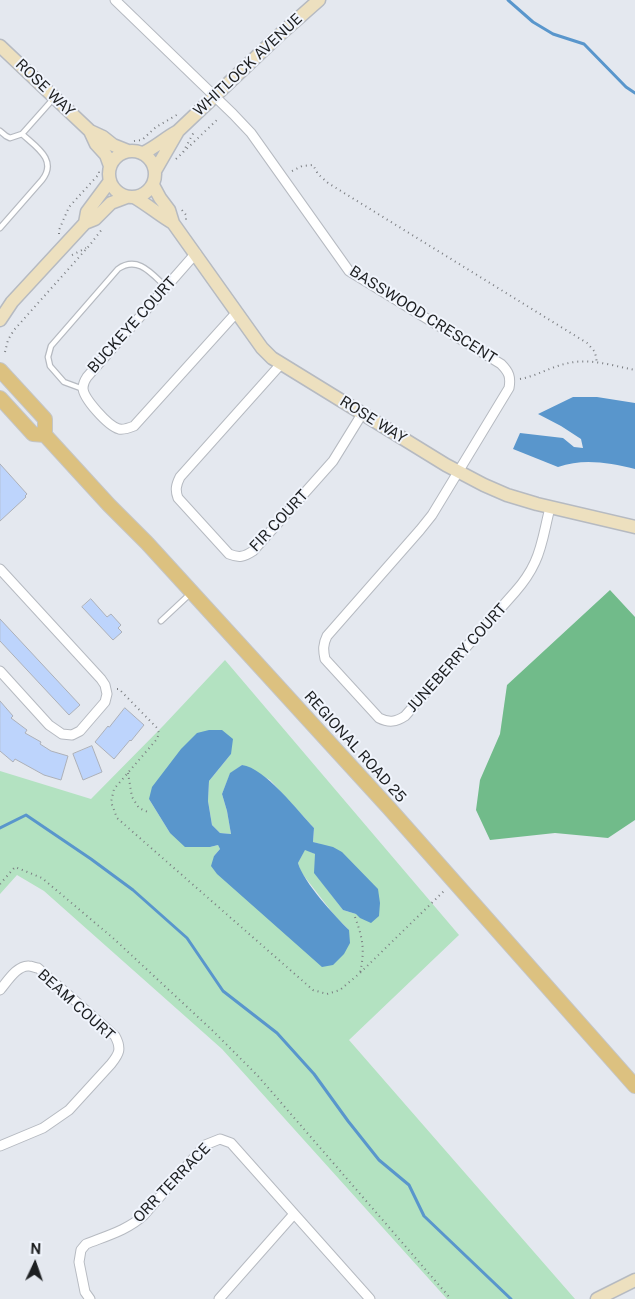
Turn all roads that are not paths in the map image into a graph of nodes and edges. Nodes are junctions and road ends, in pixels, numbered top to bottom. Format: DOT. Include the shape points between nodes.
graph roads {
  1 [pos="115,0"];
  2 [pos="319,0"];
  3 [pos="0,46"];
  4 [pos="214,96"];
  5 [pos="54,97"];
  6 [pos="0,131"];
  7 [pos="90,131"];
  8 [pos="178,131"];
  9 [pos="22,134"];
  10 [pos="130,146"];
  11 [pos="143,153"];
  12 [pos="105,166"];
  13 [pos="155,171"];
  14 [pos="110,181"];
  15 [pos="153,185"];
  16 [pos="131,197"];
  17 [pos="84,223"];
  18 [pos="173,223"];
  19 [pos="0,228"];
  20 [pos="196,253"];
  21 [pos="166,287"];
  22 [pos="237,312"];
  23 [pos="0,320"];
  24 [pos="281,364"];
  25 [pos="0,370"];
  26 [pos="83,388"];
  27 [pos="0,398"];
  28 [pos="362,414"];
  29 [pos="44,435"];
  30 [pos="458,472"];
  31 [pos="550,508"];
  32 [pos="635,527"];
  33 [pos="0,569"];
  34 [pos="192,592"];
  35 [pos="161,621"];
  36 [pos="0,671"];
  37 [pos="0,990"];
  38 [pos="635,1086"];
  39 [pos="0,1146"];
  40 [pos="294,1214"];
  41 [pos="635,1280"];
  42 [pos="368,1298"];
  43 [pos="90,1299"];
  44 [pos="219,1299"];
  45 [pos="597,1299"];
  1 -- 4 [label="street, BASSWOOD CRESCENT"];
  2 -- 4 [label="street, WHITLOCK AVENUE"];
  3 -- 5 [label="street, ROSE WAY"];
  4 -- 8 [label="street, WHITLOCK AVENUE"];
  4 -- 30 [label="street, BASSWOOD CRESCENT" via="251,133 349,271 508,370 509,388"];
  5 -- 7 [label="street, ROSE WAY"];
  5 -- 9 [label="lane"];
  6 -- 9 [label="lane" via="10,138"];
  7 -- 10 [label="street, ROSE WAY" via="113,145"];
  7 -- 12 [label="street, ROSE WAY" via="106,155"];
  8 -- 11 [label="street, WHITLOCK AVENUE"];
  8 -- 13 [label="street, WHITLOCK AVENUE"];
  9 -- 19 [label="lane" via="47,159 48,170"];
  10 -- 11 [label="street"];
  10 -- 12 [label="street"];
  11 -- 13 [label="street"];
  12 -- 14 [label="street"];
  13 -- 15 [label="street"];
  14 -- 16 [label="street" via="120,194"];
  14 -- 17 [label="street" via="87,212"];
  15 -- 16 [label="street" via="142,195"];
  15 -- 18 [label="street, ROSE WAY" via="169,210"];
  16 -- 17 [label="street" via="111,203 95,219"];
  16 -- 18 [label="street, ROSE WAY"];
  17 -- 23 [label="street" via="12,302"];
  18 -- 20 [label="street, ROSE WAY"];
  20 -- 21 [label="street, BUCKEYE COURT"];
  20 -- 22 [label="street, ROSE WAY"];
  21 -- 26 [label="street, BUCKEYE COURT" via="87,377"];
  21 -- 26 [label="lane" via="145,268 137,264 124,265 50,346 50,366 64,382"];
  22 -- 24 [label="street, ROSE WAY" via="262,348"];
  22 -- 26 [label="street, BUCKEYE COURT" via="134,426 118,429 112,426 87,400"];
  24 -- 28 [label="street, ROSE WAY"];
  24 -- 28 [label="street, FIR COURT" via="176,484 178,498 229,554 238,557 253,552 333,461"];
  25 -- 29 [label="main road" via="45,419"];
  27 -- 29 [label="main road, REGIONAL ROAD 25" via="33,434"];
  28 -- 30 [label="street, ROSE WAY"];
  29 -- 34 [label="main road, REGIONAL ROAD 25"];
  30 -- 31 [label="street, ROSE WAY" via="507,495"];
  30 -- 31 [label="street, JUNEBERRY COURT" via="432,515 324,641 325,659 384,720 398,721 405,716 515,592 535,563"];
  31 -- 32 [label="street, ROSE WAY"];
  33 -- 36 [label="street" via="102,680 107,694 105,702 80,732 62,734"];
  34 -- 35 [label="lane"];
  34 -- 38 [label="main road, REGIONAL ROAD 25" via="383,800"];
  37 -- 39 [label="street, BEAM COURT" via="21,968 38,968 119,1043 111,1064 69,1110 43,1128"];
  40 -- 42 [label="street, ORR TERRACE"];
  40 -- 43 [label="street, ORR TERRACE" via="231,1143 220,1139 209,1143 136,1222 86,1244 81,1250 79,1262"];
  40 -- 44 [label="street"];
  41 -- 45 [label="street"];
}
